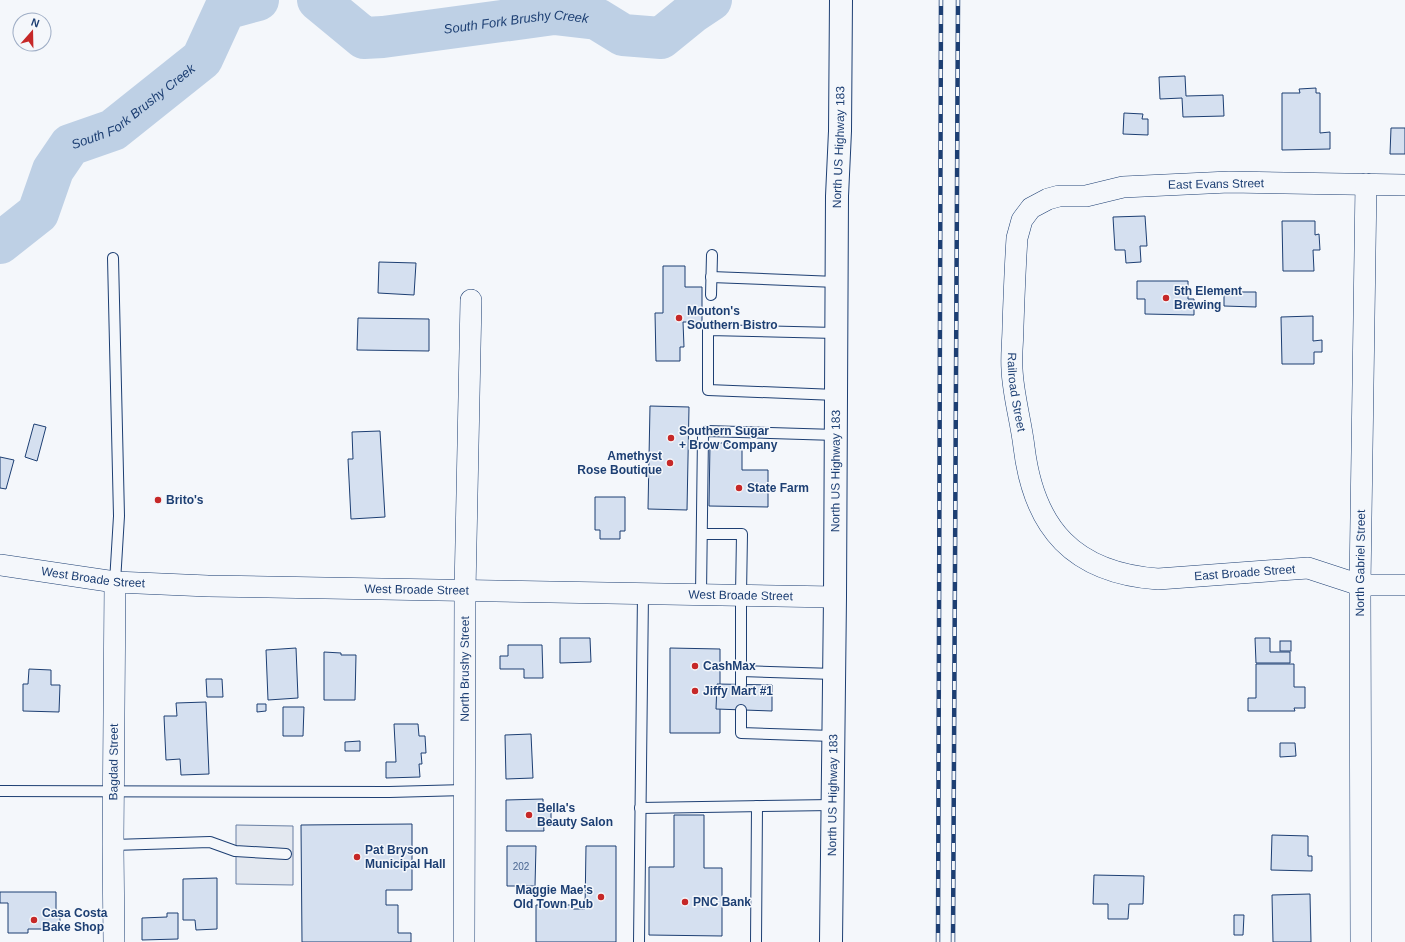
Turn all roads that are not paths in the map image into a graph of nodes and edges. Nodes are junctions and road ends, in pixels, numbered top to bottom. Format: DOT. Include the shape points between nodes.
graph roads {
  1 [pos="841,0"];
  2 [pos="1366,184"];
  3 [pos="1405,185"];
  4 [pos="1031,208"];
  5 [pos="712,255"];
  6 [pos="113,258"];
  7 [pos="711,277"];
  8 [pos="836,282"];
  9 [pos="711,295"];
  10 [pos="471,300"];
  11 [pos="836,333"];
  12 [pos="836,395"];
  13 [pos="836,435"];
  14 [pos="702,534"];
  15 [pos="1085,559"];
  16 [pos="0,565"];
  17 [pos="115,582"];
  18 [pos="1360,585"];
  19 [pos="1405,585"];
  20 [pos="465,591"];
  21 [pos="643,593"];
  22 [pos="701,594"];
  23 [pos="741,594"];
  24 [pos="835,597"];
  25 [pos="741,671"];
  26 [pos="834,674"];
  27 [pos="741,685"];
  28 [pos="741,710"];
  29 [pos="833,736"];
  30 [pos="113,790"];
  31 [pos="464,790"];
  32 [pos="0,791"];
  33 [pos="832,805"];
  34 [pos="757,806"];
  35 [pos="640,808"];
  36 [pos="113,845"];
  37 [pos="286,854"];
  38 [pos="114,942"];
  39 [pos="464,942"];
  40 [pos="639,942"];
  41 [pos="756,942"];
  42 [pos="831,942"];
  43 [pos="1361,942"];
  1 -- 8 [label="main road, North US Highway 183"];
  2 -- 3 [label="street, East Evans Street"];
  2 -- 4 [label="street, East Evans Street" via="1229,182 1123,187 1086,196 1059,196"];
  2 -- 18 [label="street, North Gabriel Street"];
  4 -- 15 [label="street, Railroad Street" via="1022,220 1017,238 1012,369 1018,417 1035,497 1056,533 1069,548"];
  5 -- 7 [label="lane"];
  6 -- 17 [label="lane" via="119,516"];
  7 -- 8 [label="lane"];
  7 -- 9 [label="lane"];
  8 -- 11 [label="main road, North US Highway 183"];
  10 -- 20 [label="street, North Brushy Street"];
  11 -- 12 [label="main road, North US Highway 183"];
  11 -- 12 [label="lane" via="708,330 708,390"];
  12 -- 13 [label="main road, North US Highway 183"];
  13 -- 14 [label="lane" via="707,431 703,435"];
  13 -- 24 [label="main road, North US Highway 183"];
  14 -- 22 [label="lane"];
  14 -- 23 [label="lane" via="742,534"];
  15 -- 18 [label="street, East Broade Street" via="1110,570 1158,579 1308,568"];
  16 -- 17 [label="street, West Broade Street"];
  17 -- 20 [label="street, West Broade Street"];
  17 -- 30 [label="street, Bagdad Street"];
  18 -- 19 [label="street, East Broade Street"];
  18 -- 43 [label="street, North Gabriel Street"];
  20 -- 21 [label="street, West Broade Street"];
  20 -- 31 [label="street, North Brushy Street"];
  21 -- 22 [label="street, West Broade Street"];
  21 -- 35 [label="lane"];
  22 -- 23 [label="street, West Broade Street"];
  23 -- 24 [label="street, West Broade Street"];
  23 -- 25 [label="lane"];
  24 -- 26 [label="main road, North US Highway 183"];
  25 -- 26 [label="lane"];
  25 -- 27 [label="lane"];
  26 -- 29 [label="main road, North US Highway 183"];
  28 -- 29 [label="lane" via="741,733"];
  29 -- 33 [label="main road, North US Highway 183"];
  30 -- 31 [label="lane"];
  30 -- 32 [label="lane"];
  30 -- 36 [label="street, Bagdad Street"];
  31 -- 39 [label="street, North Brushy Street"];
  33 -- 34 [label="lane"];
  33 -- 42 [label="main road, North US Highway 183"];
  34 -- 35 [label="lane"];
  34 -- 41 [label="lane"];
  35 -- 40 [label="lane"];
  36 -- 37 [label="lane" via="210,842 235,851"];
  36 -- 38 [label="street, Bagdad Street"];
}
